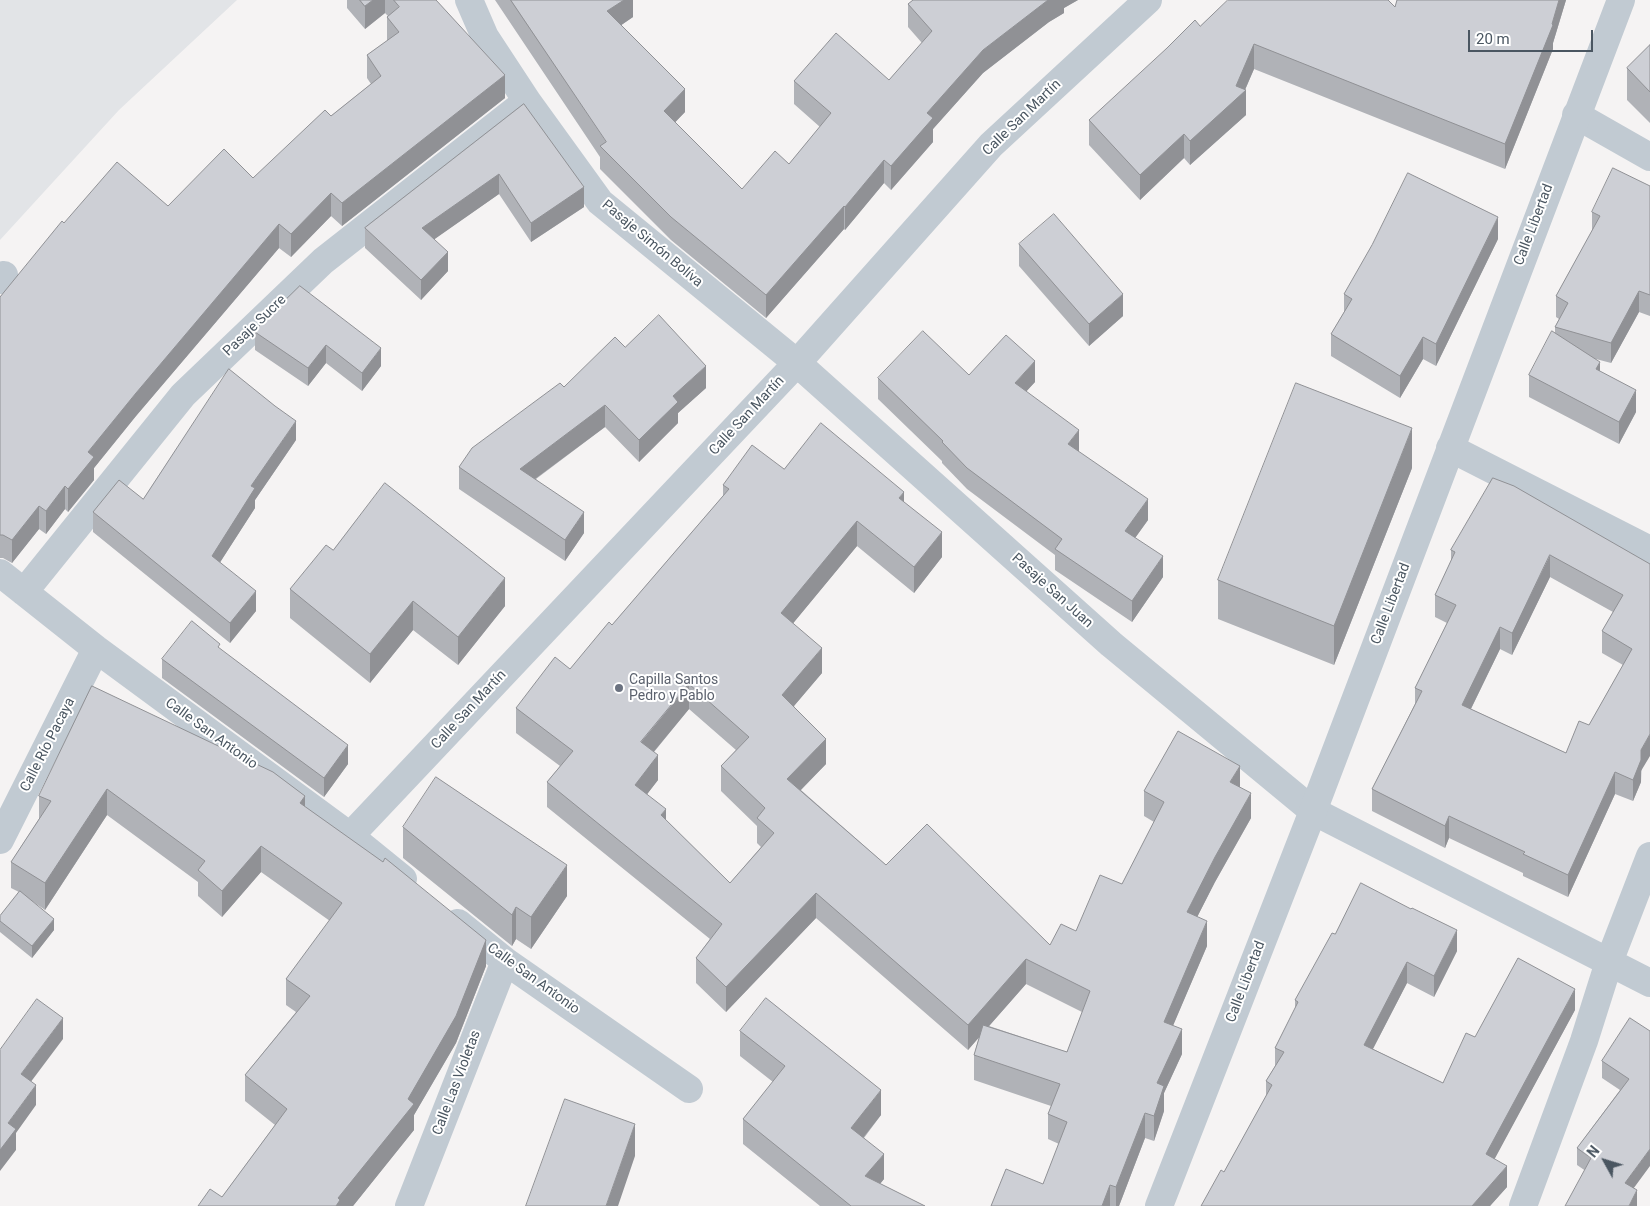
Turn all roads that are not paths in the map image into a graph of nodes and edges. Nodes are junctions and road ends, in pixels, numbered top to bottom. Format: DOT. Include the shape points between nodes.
graph roads {
  1 [pos="469,0"];
  2 [pos="1148,0"];
  3 [pos="1621,0"];
  4 [pos="527,101"];
  5 [pos="1576,115"];
  6 [pos="1650,157"];
  7 [pos="797,363"];
  8 [pos="1450,448"];
  9 [pos="1650,550"];
  10 [pos="0,573"];
  11 [pos="24,592"];
  12 [pos="96,649"];
  13 [pos="1313,811"];
  14 [pos="350,836"];
  15 [pos="0,840"];
  16 [pos="1650,856"];
  17 [pos="505,961"];
  18 [pos="1609,962"];
  19 [pos="1650,984"];
  20 [pos="689,1089"];
  21 [pos="409,1206"];
  22 [pos="1159,1206"];
  23 [pos="1523,1206"];
  1 -- 4 [label="street, Pasaje Simón Bolíva" via="485,37"];
  2 -- 7 [label="street, Calle San Martín" via="991,145"];
  3 -- 5 [label="street, Calle Libertad"];
  4 -- 7 [label="street, Pasaje Simón Bolíva" via="600,202"];
  4 -- 11 [label="street, Pasaje Sucre" via="323,261 183,395"];
  5 -- 6 [label="street"];
  5 -- 8 [label="street, Calle Libertad"];
  7 -- 13 [label="street, Pasaje San Juan" via="1111,644"];
  7 -- 14 [label="street, Calle San Martín"];
  8 -- 9 [label="street"];
  8 -- 13 [label="street, Calle Libertad"];
  10 -- 11 [label="street, Calle San Antonio"];
  11 -- 12 [label="street, Calle San Antonio"];
  12 -- 14 [label="street, Calle San Antonio"];
  12 -- 15 [label="street, Calle Río Pacaya"];
  13 -- 18 [label="street, Pasaje San Juan"];
  13 -- 22 [label="street, Calle Libertad"];
  14 -- 17 [label="street, Calle San Antonio"];
  16 -- 18 [label="street"];
  17 -- 20 [label="street, Calle San Antonio"];
  17 -- 21 [label="street, Calle Las Violetas"];
  18 -- 19 [label="street, Pasaje San Juan"];
  18 -- 23 [label="street" via="1584,1042"];
}
